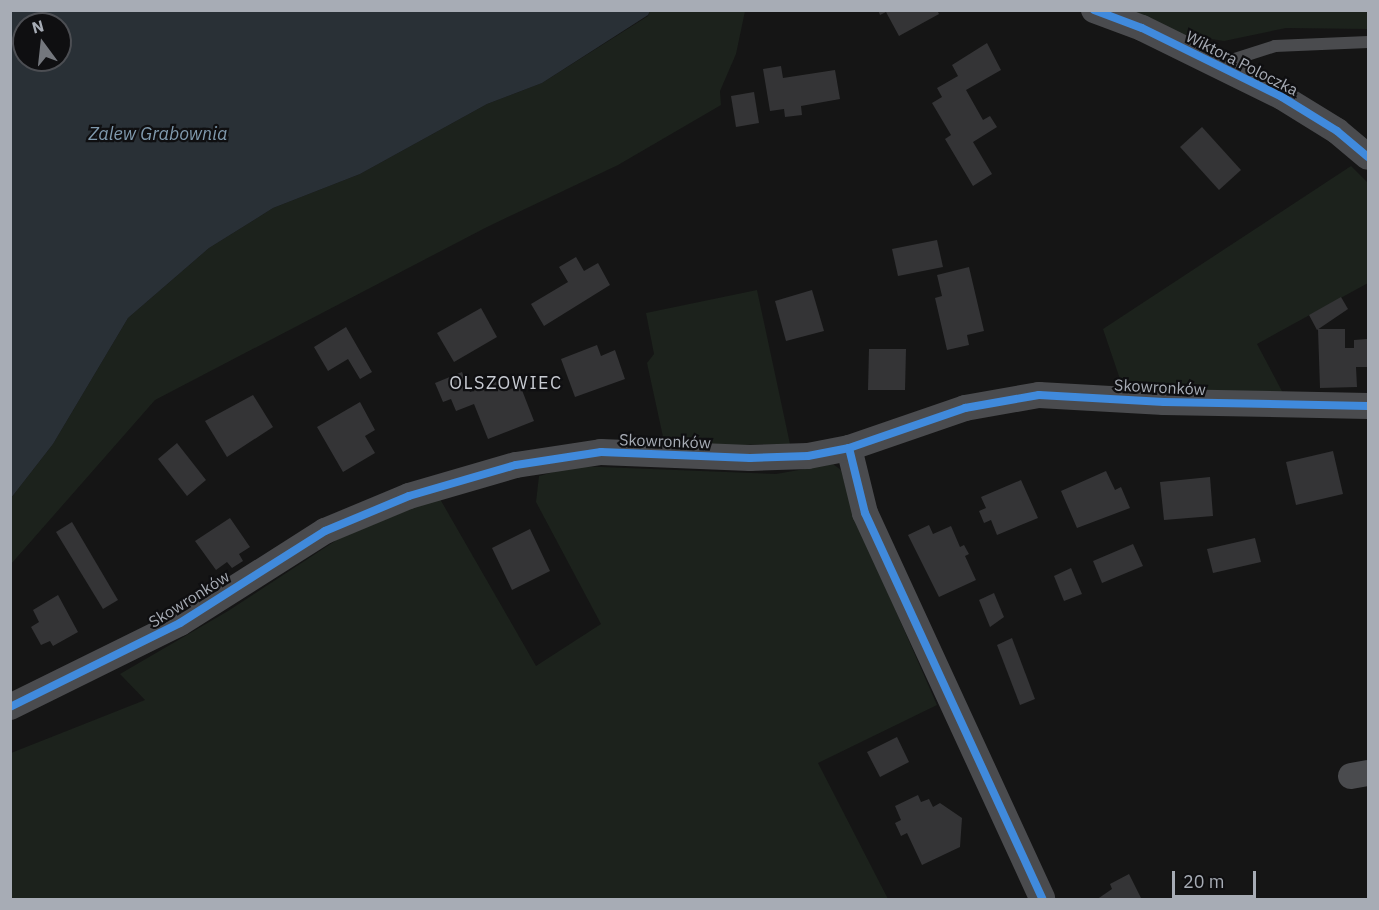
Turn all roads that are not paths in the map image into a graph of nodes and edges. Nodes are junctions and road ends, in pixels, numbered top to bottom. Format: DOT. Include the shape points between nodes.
graph roads {
  1 [pos="1094,10"];
  2 [pos="1368,42"];
  3 [pos="1219,64"];
  4 [pos="1368,157"];
  5 [pos="1368,406"];
  6 [pos="849,448"];
  7 [pos="10,706"];
  8 [pos="1042,898"];
  1 -- 3 [label="street, Wiktora Poloczka"];
  2 -- 3 [label="lane" via="1275,45"];
  3 -- 4 [label="street, Wiktora Poloczka" via="1337,131"];
  5 -- 6 [label="street, Skowronków" via="1039,394 942,414"];
  6 -- 7 [label="street, Skowronków" via="775,458 639,452 567,455 452,482 325,531 180,623"];
  6 -- 8 [label="street" via="865,513"];
}
